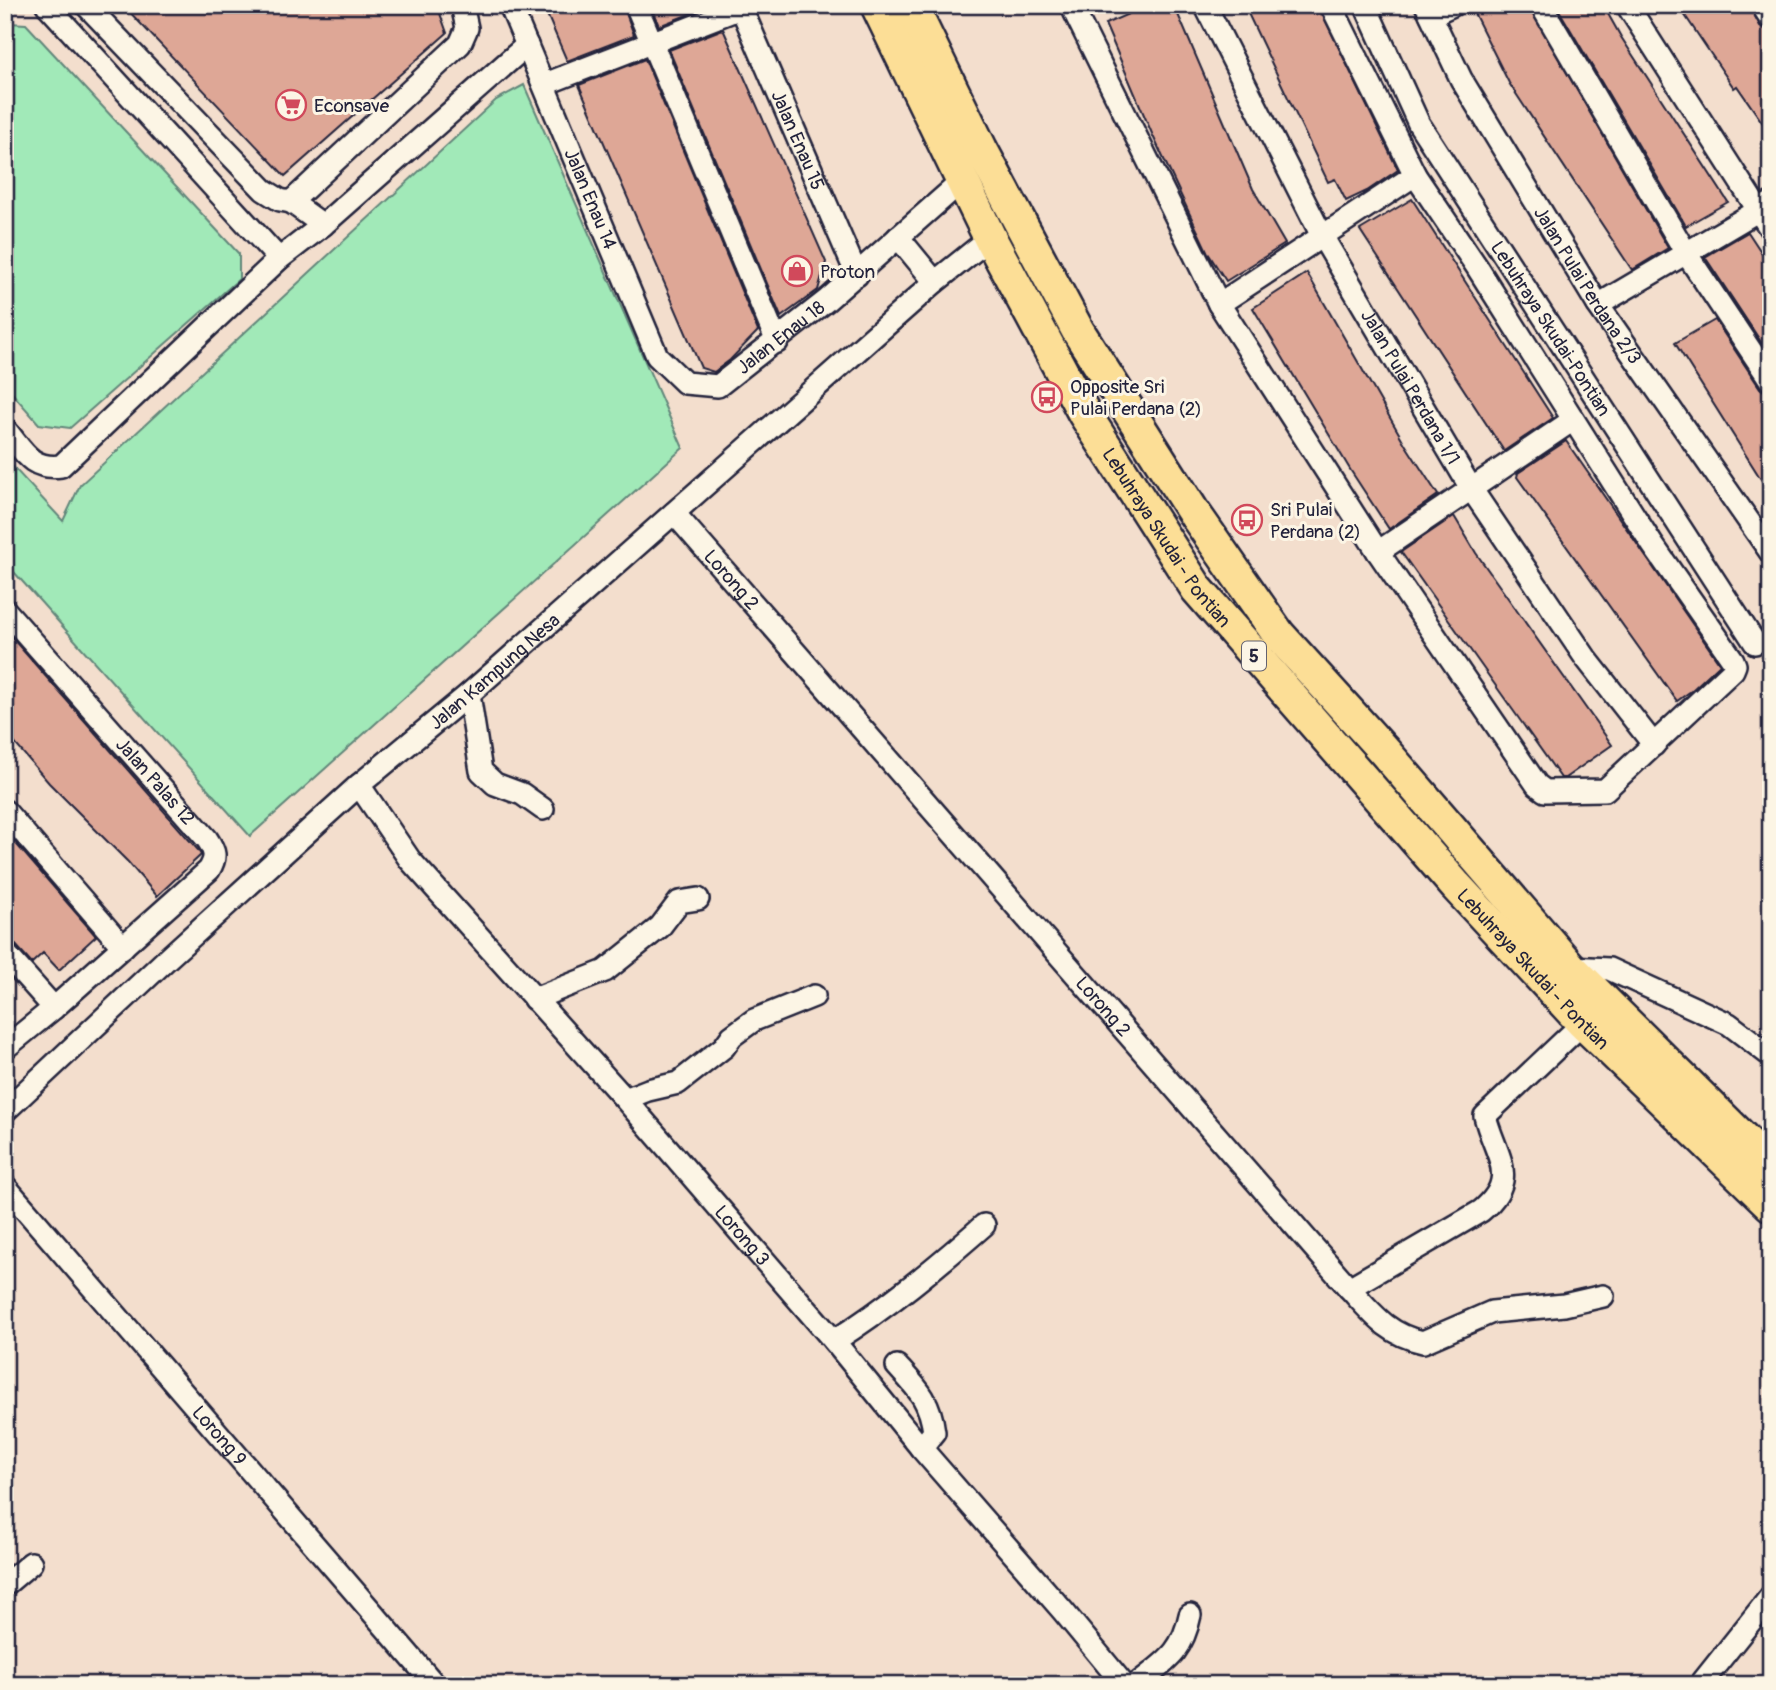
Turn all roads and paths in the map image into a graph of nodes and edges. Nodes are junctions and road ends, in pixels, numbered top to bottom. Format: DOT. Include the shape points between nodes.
graph roads {
  1 [pos="47,5"];
  2 [pos="86,5"];
  3 [pos="462,5"];
  4 [pos="510,5"];
  5 [pos="636,5"];
  6 [pos="877,5"];
  7 [pos="911,5"];
  8 [pos="1205,5"];
  9 [pos="1331,5"];
  10 [pos="1365,5"];
  11 [pos="1453,5"];
  12 [pos="1541,5"];
  13 [pos="1627,5"];
  14 [pos="1762,5"];
  15 [pos="741,6"];
  16 [pos="1078,8"];
  17 [pos="1429,10"];
  18 [pos="1771,19"];
  19 [pos="652,41"];
  20 [pos="527,45"];
  21 [pos="545,84"];
  22 [pos="1415,175"];
  23 [pos="962,181"];
  24 [pos="291,202"];
  25 [pos="1764,206"];
  26 [pos="323,225"];
  27 [pos="1771,230"];
  28 [pos="1322,236"];
  29 [pos="898,237"];
  30 [pos="990,238"];
  31 [pos="1686,253"];
  32 [pos="279,259"];
  33 [pos="857,275"];
  34 [pos="935,282"];
  35 [pos="1219,304"];
  36 [pos="1598,304"];
  37 [pos="777,342"];
  38 [pos="1771,382"];
  39 [pos="685,383"];
  40 [pos="1573,420"];
  41 [pos="5,429"];
  42 [pos="1472,489"];
  43 [pos="674,513"];
  44 [pos="1378,552"];
  45 [pos="1771,553"];
  46 [pos="5,610"];
  47 [pos="1755,643"];
  48 [pos="469,694"];
  49 [pos="1654,745"];
  50 [pos="359,785"];
  51 [pos="543,809"];
  52 [pos="5,811"];
  53 [pos="698,899"];
  54 [pos="123,947"];
  55 [pos="5,953"];
  56 [pos="1570,967"];
  57 [pos="814,996"];
  58 [pos="534,999"];
  59 [pos="54,1008"];
  60 [pos="1583,1023"];
  61 [pos="5,1048"];
  62 [pos="1771,1056"];
  63 [pos="625,1100"];
  64 [pos="5,1111"];
  65 [pos="1771,1166"];
  66 [pos="5,1186"];
  67 [pos="1771,1205"];
  68 [pos="984,1225"];
  69 [pos="1349,1289"];
  70 [pos="1603,1296"];
  71 [pos="834,1341"];
  72 [pos="898,1366"];
  73 [pos="921,1448"];
  74 [pos="31,1563"];
  75 [pos="5,1585"];
  76 [pos="1771,1597"];
  77 [pos="1191,1615"];
  78 [pos="435,1685"];
  79 [pos="1124,1685"];
  80 [pos="1136,1685"];
  81 [pos="1700,1685"];
  1 -- 32 [label="street"];
  2 -- 24 [label="street" via="264,190"];
  3 -- 24 [label="street" via="467,29 460,44"];
  4 -- 20 [label="street, Jalan Enau 14"];
  5 -- 19 [label="street"];
  6 -- 23 [label="highway, Lebuhraya Skudai - Pontian / 5"];
  7 -- 56 [label="highway, Lebuhraya Skudai - Pontian / 5" via="1078,331 1192,510 1279,635"];
  8 -- 28 [label="street, Jalan Pulai Perdana 1/1"];
  9 -- 22 [label="street"];
  10 -- 47 [label="street, Lebuhraya Skudai-Pontian" via="1419,124"];
  11 -- 17 [label="street"];
  12 -- 31 [label="street"];
  13 -- 25 [label="street"];
  14 -- 18 [label="street"];
  15 -- 19 [label="street"];
  15 -- 33 [label="street, Jalan Enau 15"];
  16 -- 35 [label="street"];
  17 -- 36 [label="street, Jalan Pulai Perdana 2/3" via="1461,79"];
  19 -- 21 [label="street"];
  19 -- 37 [label="street"];
  20 -- 21 [label="street, Jalan Enau 14"];
  20 -- 26 [label="street"];
  21 -- 39 [label="street, Jalan Enau 14" via="657,356"];
  22 -- 28 [label="street"];
  22 -- 40 [label="street"];
  23 -- 29 [label="street, Jalan Enau 18"];
  23 -- 30 [label="highway, Lebuhraya Skudai - Pontian / 5"];
  24 -- 26 [label="street"];
  25 -- 27 [label="street"];
  25 -- 31 [label="street"];
  26 -- 32 [label="street"];
  28 -- 35 [label="street"];
  28 -- 42 [label="street, Jalan Pulai Perdana 1/1"];
  29 -- 33 [label="street, Jalan Enau 18"];
  29 -- 34 [label="street"];
  30 -- 34 [label="street, Jalan Kampung Nesa"];
  30 -- 60 [label="highway, Lebuhraya Skudai - Pontian / 5" via="1084,413 1197,590 1421,847"];
  31 -- 36 [label="street"];
  31 -- 38 [label="street"];
  32 -- 41 [label="street" via="61,467 45,468 30,459"];
  33 -- 37 [label="street, Jalan Enau 18"];
  34 -- 43 [label="street, Jalan Kampung Nesa"];
  35 -- 44 [label="street"];
  36 -- 45 [label="street, Jalan Pulai Perdana 2/3"];
  37 -- 39 [label="street, Jalan Enau 18" via="718,386"];
  40 -- 42 [label="street"];
  40 -- 49 [label="street" via="1735,665"];
  42 -- 44 [label="street"];
  42 -- 49 [label="street, Jalan Pulai Perdana 1/1" via="1585,657"];
  43 -- 48 [label="street, Jalan Kampung Nesa"];
  43 -- 69 [label="street, Lorong 2"];
  44 -- 49 [label="street" via="1545,791 1605,790"];
  46 -- 54 [label="street, Jalan Palas 12" via="215,852 209,870"];
  48 -- 50 [label="street, Jalan Kampung Nesa"];
  48 -- 51 [label="street" via="481,771 495,784 522,794"];
  50 -- 58 [label="street, Lorong 3" via="410,860"];
  50 -- 64 [label="street, Jalan Kampung Nesa"];
  52 -- 54 [label="street"];
  53 -- 58 [label="street" via="679,902 660,927 605,971"];
  54 -- 59 [label="street, Jalan Palas 12"];
  55 -- 59 [label="street"];
  56 -- 62 [label="street" via="1609,969 1729,1024"];
  56 -- 65 [label="highway, Lebuhraya Skudai - Pontian / 5"];
  57 -- 63 [label="street" via="754,1020 677,1083"];
  58 -- 63 [label="street, Lorong 3"];
  59 -- 61 [label="street, Jalan Palas 12"];
  60 -- 67 [label="highway, Lebuhraya Skudai - Pontian / 5"];
  60 -- 69 [label="street" via="1485,1116 1504,1168 1494,1200"];
  63 -- 71 [label="street, Lorong 3"];
  66 -- 78 [label="street, Lorong 9"];
  68 -- 71 [label="street" via="928,1274"];
  69 -- 70 [label="street, Lorong 2" via="1385,1327 1423,1342 1492,1312"];
  71 -- 73 [label="street, Lorong 3"];
  72 -- 73 [label="street" via="924,1395 932,1416 934,1432"];
  73 -- 79 [label="street, Lorong 3"];
  74 -- 75 [label="street"];
  76 -- 81 [label="street"];
  77 -- 80 [label="street" via="1175,1653"];
}
